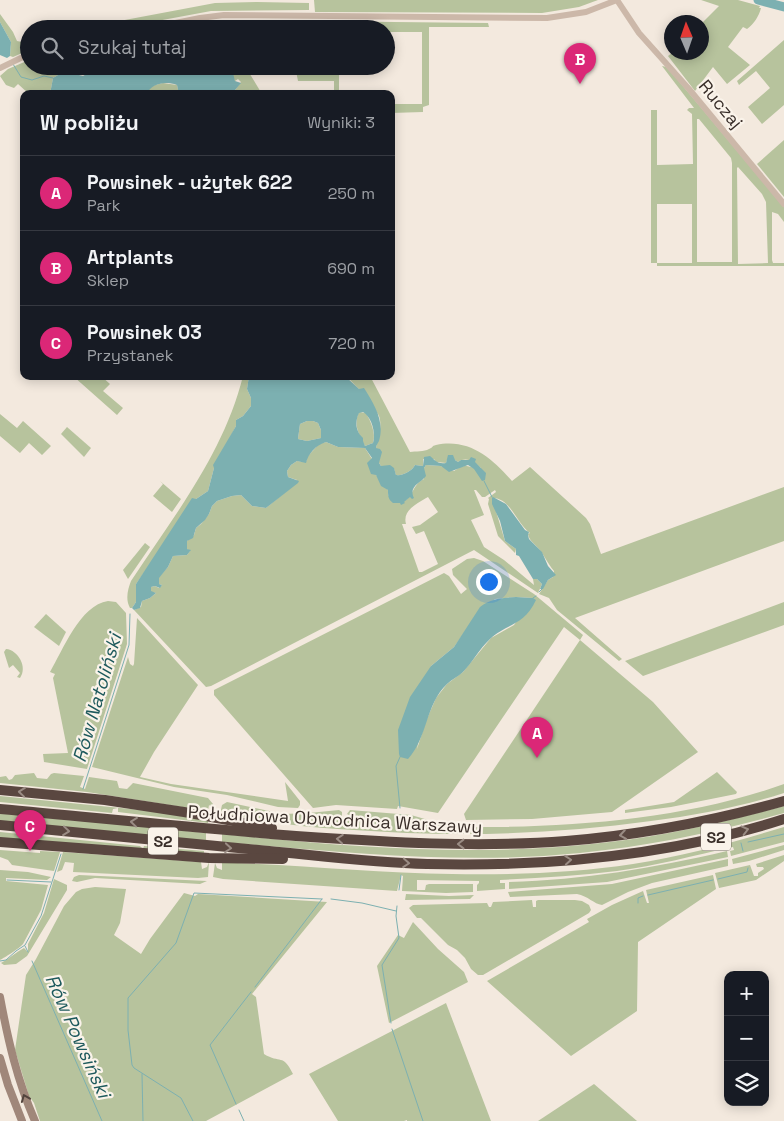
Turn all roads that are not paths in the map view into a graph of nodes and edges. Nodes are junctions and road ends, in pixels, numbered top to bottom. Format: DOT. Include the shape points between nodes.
graph roads {
  1 [pos="608,0"];
  2 [pos="617,0"];
  3 [pos="572,14"];
  4 [pos="190,20"];
  5 [pos="20,58"];
  6 [pos="1,67"];
  7 [pos="784,204"];
  8 [pos="0,790"];
  9 [pos="784,801"];
  10 [pos="0,809"];
  11 [pos="784,819"];
  12 [pos="0,825"];
  13 [pos="322,838"];
  14 [pos="1,843"];
  15 [pos="327,858"];
  16 [pos="0,997"];
  17 [pos="0,1058"];
  18 [pos="2,1068"];
  19 [pos="17,1074"];
  20 [pos="22,1121"];
  21 [pos="35,1121"];
  1 -- 3 [label="street"];
  2 -- 3 [label="street" via="594,10"];
  2 -- 7 [label="street, Ruczaj" via="640,33"];
  3 -- 4 [label="street" via="541,18 224,15"];
  5 -- 6 [label="street"];
  13 -- 8 [label="highway, one-way" via="105,800"];
  9 -- 13 [label="highway, Południowa Obwodnica Warszawy / S2, one-way" via="700,822 564,841 454,844"];
  13 -- 10 [label="highway, Południowa Obwodnica Warszawy / S2, one-way"];
  15 -- 11 [label="highway, Południowa Obwodnica Warszawy / S2, one-way" via="444,864 562,861 646,851"];
  12 -- 15 [label="highway, Południowa Obwodnica Warszawy / S2, one-way"];
  14 -- 15 [label="highway" via="209,858"];
  16 -- 19 [label="main road"];
  17 -- 18 [label="main road"];
  18 -- 19 [label="main road" via="12,1068"];
  18 -- 20 [label="main road"];
  21 -- 19 [label="main road, one-way"];
}
